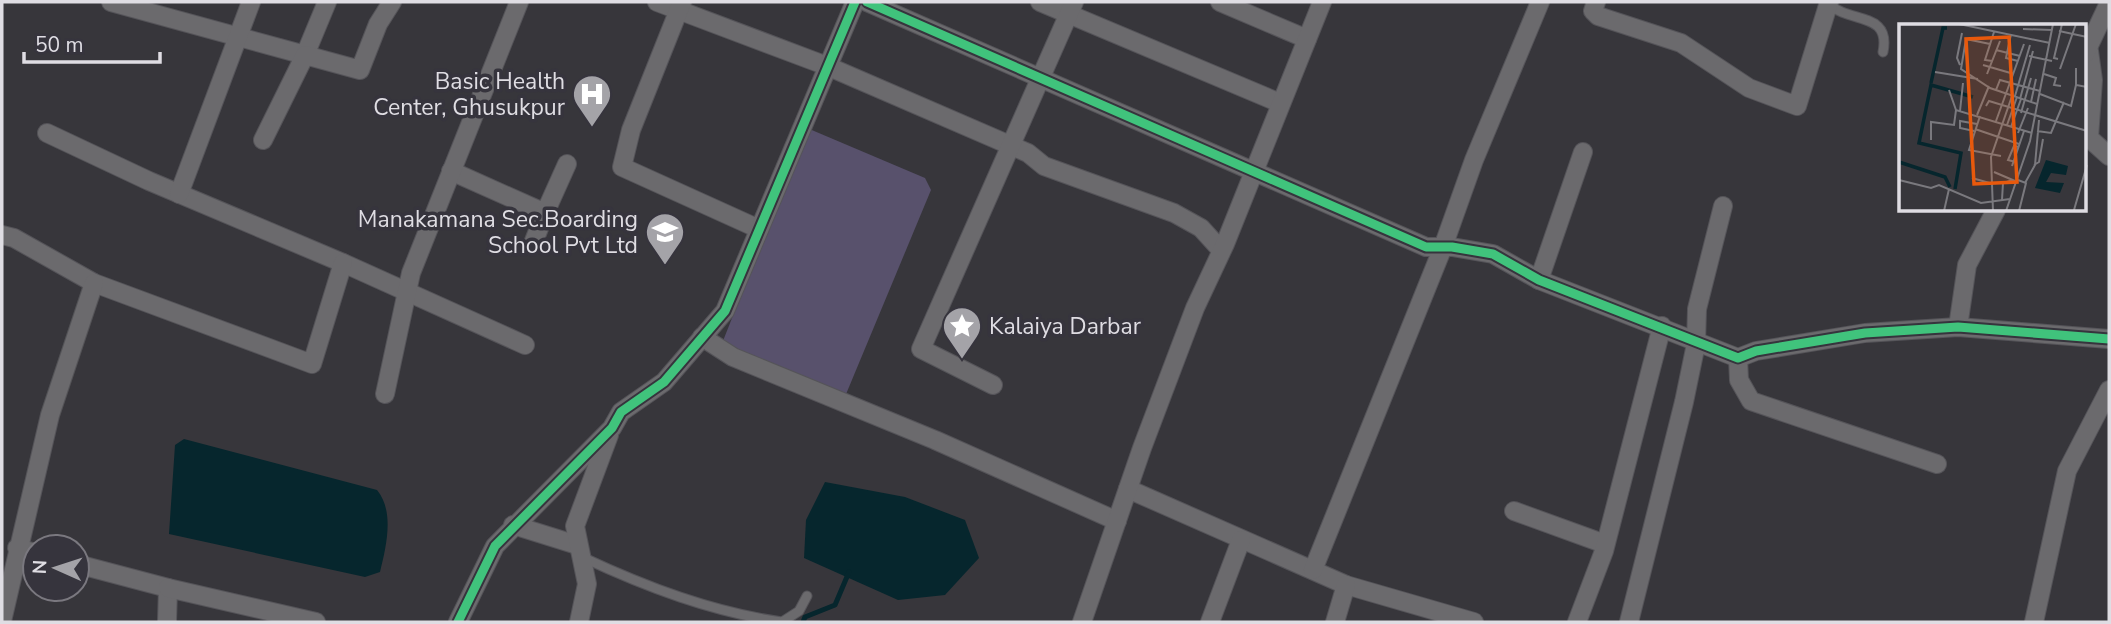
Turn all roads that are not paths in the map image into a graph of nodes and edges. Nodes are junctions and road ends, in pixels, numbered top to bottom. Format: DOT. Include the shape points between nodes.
graph roads {
  1 [pos="111,2"];
  2 [pos="251,2"];
  3 [pos="327,2"];
  4 [pos="392,2"];
  5 [pos="519,2"];
  6 [pos="657,2"];
  7 [pos="855,2"];
  8 [pos="867,2"];
  9 [pos="1040,2"];
  10 [pos="1220,2"];
  11 [pos="1322,2"];
  12 [pos="1540,2"];
  13 [pos="1596,2"];
  14 [pos="1827,3"];
  15 [pos="2109,3"];
  16 [pos="681,6"];
  17 [pos="1072,8"];
  18 [pos="239,38"];
  19 [pos="1307,39"];
  20 [pos="1883,52"];
  21 [pos="2087,53"];
  22 [pos="304,55"];
  23 [pos="827,66"];
  24 [pos="1041,79"];
  25 [pos="1280,103"];
  26 [pos="47,133"];
  27 [pos="263,140"];
  28 [pos="1011,146"];
  29 [pos="1583,152"];
  30 [pos="2109,156"];
  31 [pos="567,164"];
  32 [pos="1255,170"];
  33 [pos="451,171"];
  34 [pos="179,194"];
  35 [pos="1723,206"];
  36 [pos="1995,212"];
  37 [pos="545,213"];
  38 [pos="760,229"];
  39 [pos="2,235"];
  40 [pos="532,246"];
  41 [pos="1443,247"];
  42 [pos="1221,250"];
  43 [pos="343,262"];
  44 [pos="1539,280"];
  45 [pos="94,283"];
  46 [pos="408,291"];
  47 [pos="1662,326"];
  48 [pos="1958,327"];
  49 [pos="702,337"];
  50 [pos="2109,339"];
  51 [pos="1696,344"];
  52 [pos="526,345"];
  53 [pos="1738,358"];
  54 [pos="993,385"];
  55 [pos="2109,390"];
  56 [pos="385,394"];
  57 [pos="612,428"];
  58 [pos="1937,464"];
  59 [pos="1128,489"];
  60 [pos="1514,511"];
  61 [pos="1117,521"];
  62 [pos="513,525"];
  63 [pos="1241,540"];
  64 [pos="1605,544"];
  65 [pos="17,548"];
  66 [pos="21,549"];
  67 [pos="579,550"];
  68 [pos="91,568"];
  69 [pos="1313,570"];
  70 [pos="1346,584"];
  71 [pos="168,588"];
  72 [pos="807,596"];
  73 [pos="2,621"];
  74 [pos="167,622"];
  75 [pos="316,622"];
  76 [pos="458,622"];
  77 [pos="579,622"];
  78 [pos="1082,622"];
  79 [pos="1210,622"];
  80 [pos="1335,622"];
  81 [pos="1474,622"];
  82 [pos="1577,622"];
  83 [pos="1629,622"];
  84 [pos="2034,622"];
  1 -- 18 [label="street"];
  2 -- 18 [label="street"];
  3 -- 22 [label="street"];
  4 -- 22 [label="street" via="360,70"];
  5 -- 33 [label="street"];
  6 -- 16 [label="street"];
  7 -- 23 [label="street"];
  8 -- 24 [label="street"];
  9 -- 17 [label="street"];
  10 -- 19 [label="street"];
  11 -- 19 [label="street"];
  12 -- 41 [label="street"];
  13 -- 14 [label="street" via="1593,11 1598,16 1681,43 1749,88 1797,106"];
  14 -- 20 [label="lane" via="1880,27 1886,37"];
  15 -- 21 [label="street"];
  16 -- 23 [label="street"];
  16 -- 38 [label="street" via="631,130 622,167"];
  17 -- 24 [label="street"];
  17 -- 25 [label="street"];
  18 -- 22 [label="street"];
  18 -- 34 [label="street"];
  19 -- 25 [label="street"];
  21 -- 30 [label="street" via="2093,80 2089,138"];
  22 -- 27 [label="street"];
  23 -- 28 [label="street"];
  23 -- 38 [label="street"];
  24 -- 28 [label="street"];
  24 -- 32 [label="street"];
  25 -- 32 [label="street"];
  26 -- 34 [label="street"];
  28 -- 42 [label="street" via="1044,166 1174,213 1200,228"];
  28 -- 54 [label="street" via="921,349"];
  29 -- 44 [label="street"];
  31 -- 37 [label="street"];
  32 -- 41 [label="street" via="1426,247"];
  32 -- 42 [label="street"];
  33 -- 37 [label="street"];
  33 -- 46 [label="street"];
  34 -- 43 [label="street"];
  35 -- 51 [label="street" via="1697,309"];
  36 -- 48 [label="street" via="1967,265"];
  37 -- 40 [label="street"];
  38 -- 49 [label="street" via="725,311"];
  39 -- 45 [label="street"];
  41 -- 44 [label="street" via="1493,254"];
  41 -- 69 [label="street"];
  42 -- 59 [label="street"];
  43 -- 45 [label="street" via="312,364"];
  43 -- 46 [label="street"];
  44 -- 47 [label="street"];
  45 -- 65 [label="street" via="59,385"];
  46 -- 52 [label="street"];
  46 -- 56 [label="street"];
  47 -- 51 [label="street"];
  47 -- 64 [label="street"];
  48 -- 50 [label="street"];
  48 -- 53 [label="street" via="1866,333"];
  49 -- 57 [label="street" via="664,382 621,412"];
  49 -- 61 [label="street" via="745,362"];
  51 -- 53 [label="street"];
  51 -- 83 [label="street"];
  53 -- 58 [label="street" via="1739,380 1751,401"];
  55 -- 84 [label="street" via="2067,471"];
  57 -- 62 [label="street"];
  57 -- 67 [label="street" via="575,526"];
  59 -- 61 [label="street"];
  59 -- 63 [label="street"];
  60 -- 64 [label="street"];
  61 -- 78 [label="street"];
  62 -- 67 [label="street"];
  62 -- 76 [label="street" via="495,546"];
  63 -- 69 [label="street"];
  63 -- 79 [label="street"];
  64 -- 82 [label="street"];
  65 -- 66 [label="street"];
  65 -- 73 [label="street"];
  67 -- 72 [label="lane" via="639,584 756,618 782,622 799,611"];
  67 -- 77 [label="street" via="587,584"];
  68 -- 71 [label="street"];
  69 -- 70 [label="street"];
  70 -- 80 [label="street"];
  70 -- 81 [label="street"];
  71 -- 74 [label="street"];
  71 -- 75 [label="street"];
}
